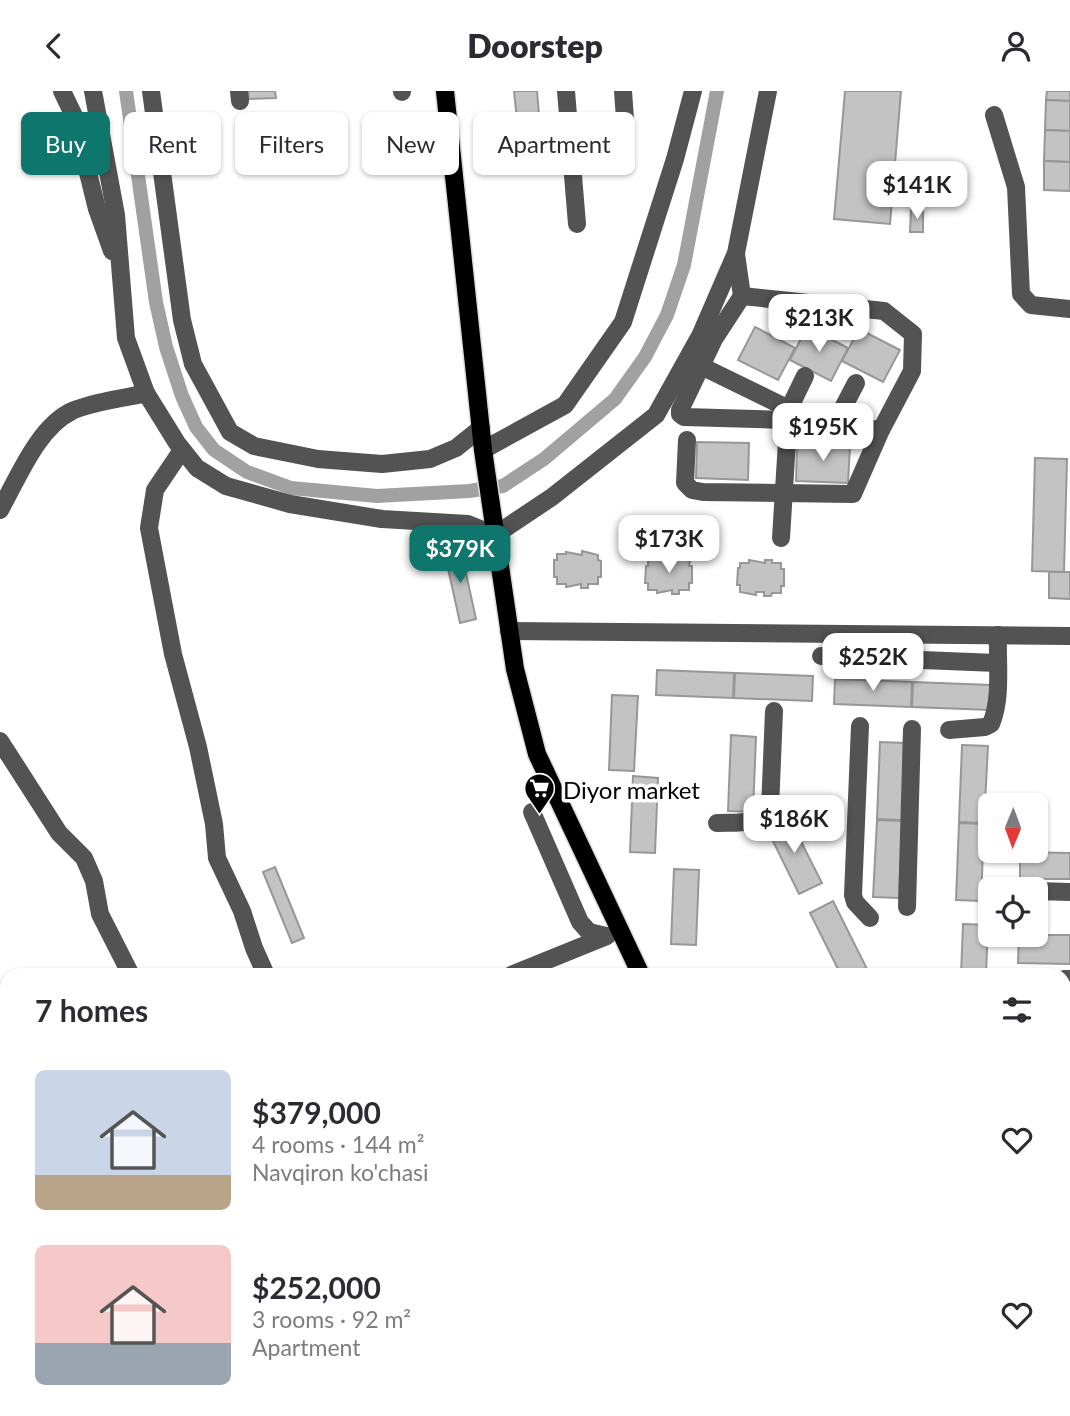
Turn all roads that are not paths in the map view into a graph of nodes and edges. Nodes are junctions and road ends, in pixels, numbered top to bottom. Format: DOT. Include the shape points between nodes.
graph roads {
  1 [pos="62,91"];
  2 [pos="93,91"];
  3 [pos="152,91"];
  4 [pos="445,91"];
  5 [pos="566,91"];
  6 [pos="623,91"];
  7 [pos="693,91"];
  8 [pos="768,91"];
  9 [pos="624,112"];
  10 [pos="994,115"];
  11 [pos="577,224"];
  12 [pos="736,253"];
  13 [pos="121,279"];
  14 [pos="742,296"];
  15 [pos="1070,309"];
  16 [pos="701,366"];
  17 [pos="806,376"];
  18 [pos="856,383"];
  19 [pos="146,393"];
  20 [pos="788,415"];
  21 [pos="834,425"];
  22 [pos="481,428"];
  23 [pos="881,430"];
  24 [pos="687,440"];
  25 [pos="182,450"];
  26 [pos="483,450"];
  27 [pos="783,492"];
  28 [pos="0,510"];
  29 [pos="495,535"];
  30 [pos="781,538"];
  31 [pos="509,631"];
  32 [pos="852,634"];
  33 [pos="998,635"];
  34 [pos="1070,636"];
  35 [pos="821,656"];
  36 [pos="852,657"];
  37 [pos="997,663"];
  38 [pos="774,711"];
  39 [pos="860,726"];
  40 [pos="912,729"];
  41 [pos="949,730"];
  42 [pos="0,741"];
  43 [pos="532,812"];
  44 [pos="716,823"];
  45 [pos="1048,891"];
  46 [pos="1070,892"];
  47 [pos="907,907"];
  48 [pos="870,918"];
  49 [pos="613,933"];
  50 [pos="127,968"];
  51 [pos="263,968"];
  52 [pos="528,968"];
  53 [pos="636,968"];
  1 -- 13 [label="street" via="74,116 97,209"];
  2 -- 13 [label="street" via="116,215"];
  3 -- 22 [label="street" via="182,320 193,364 230,432 254,446 317,459 382,464 430,459 456,448"];
  4 -- 22 [label="main road"];
  5 -- 11 [label="street"];
  6 -- 9 [label="street"];
  7 -- 26 [label="street" via="623,322 565,405"];
  8 -- 12 [label="street"];
  10 -- 15 [label="street" via="1016,187 1021,294 1031,305"];
  12 -- 14 [label="street"];
  12 -- 29 [label="street" via="700,336 656,415"];
  13 -- 19 [label="street" via="126,338"];
  14 -- 16 [label="street"];
  14 -- 23 [label="street" via="884,311 914,334 912,371"];
  16 -- 20 [label="street"];
  16 -- 20 [label="street" via="680,410 684,417"];
  17 -- 20 [label="street"];
  18 -- 21 [label="street"];
  19 -- 25 [label="street"];
  19 -- 28 [label="street" via="71,411 45,431"];
  20 -- 21 [label="street"];
  20 -- 27 [label="street"];
  21 -- 23 [label="street"];
  22 -- 26 [label="main road"];
  23 -- 27 [label="street" via="853,494"];
  24 -- 27 [label="street" via="685,483 692,490"];
  25 -- 29 [label="street" via="197,468 226,486 290,504 382,519 468,524"];
  25 -- 51 [label="street" via="155,490 149,529 173,654 208,794 217,858"];
  26 -- 29 [label="main road"];
  27 -- 30 [label="street"];
  29 -- 31 [label="main road"];
  31 -- 32 [label="street"];
  31 -- 49 [label="main road" via="514,669 537,754"];
  32 -- 33 [label="street"];
  32 -- 36 [label="street"];
  33 -- 34 [label="street"];
  33 -- 37 [label="street"];
  35 -- 36 [label="street"];
  36 -- 37 [label="street"];
  37 -- 41 [label="street" via="991,724"];
  38 -- 44 [label="street" via="769,809 762,818"];
  39 -- 48 [label="street" via="853,895"];
  40 -- 47 [label="street"];
  42 -- 50 [label="street" via="59,833 83,858 94,881 100,914"];
  43 -- 49 [label="street" via="580,922 589,932"];
  45 -- 46 [label="street"];
  49 -- 52 [label="street"];
  49 -- 53 [label="main road"];
}
